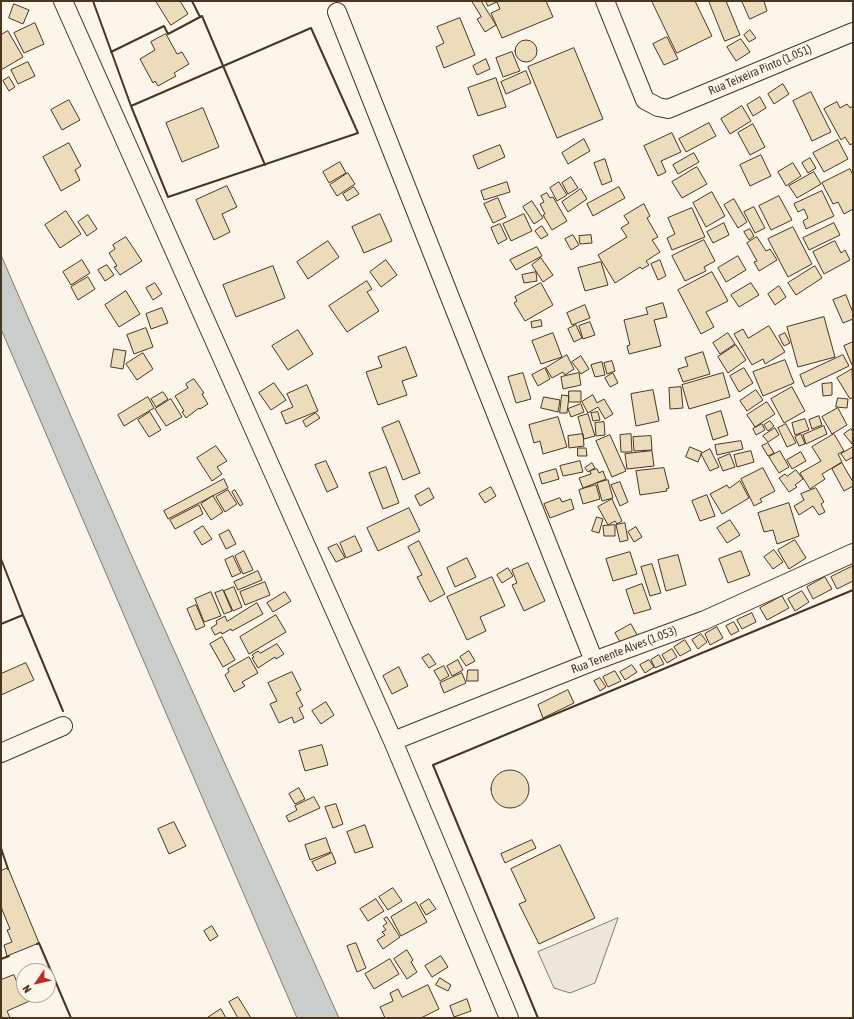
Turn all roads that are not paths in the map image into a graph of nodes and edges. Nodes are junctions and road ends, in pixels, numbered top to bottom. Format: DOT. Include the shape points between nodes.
graph roads {
  1 [pos="63,1"];
  2 [pos="605,1"];
  3 [pos="337,12"];
  4 [pos="853,32"];
  5 [pos="853,553"];
  6 [pos="594,661"];
  7 [pos="62,726"];
  8 [pos="393,741"];
  9 [pos="1,753"];
  10 [pos="509,1018"];
  1 -- 8 [label="street"];
  2 -- 4 [label="street, Rua Teixeira Pinto (1.051)" via="645,100 668,109"];
  3 -- 6 [label="street"];
  5 -- 6 [label="street, Rua Tenente Alves (1.053)" via="705,620"];
  6 -- 8 [label="street, Rua Tenente Alves (1.053)"];
  7 -- 9 [label="street"];
  8 -- 10 [label="street"];
}
